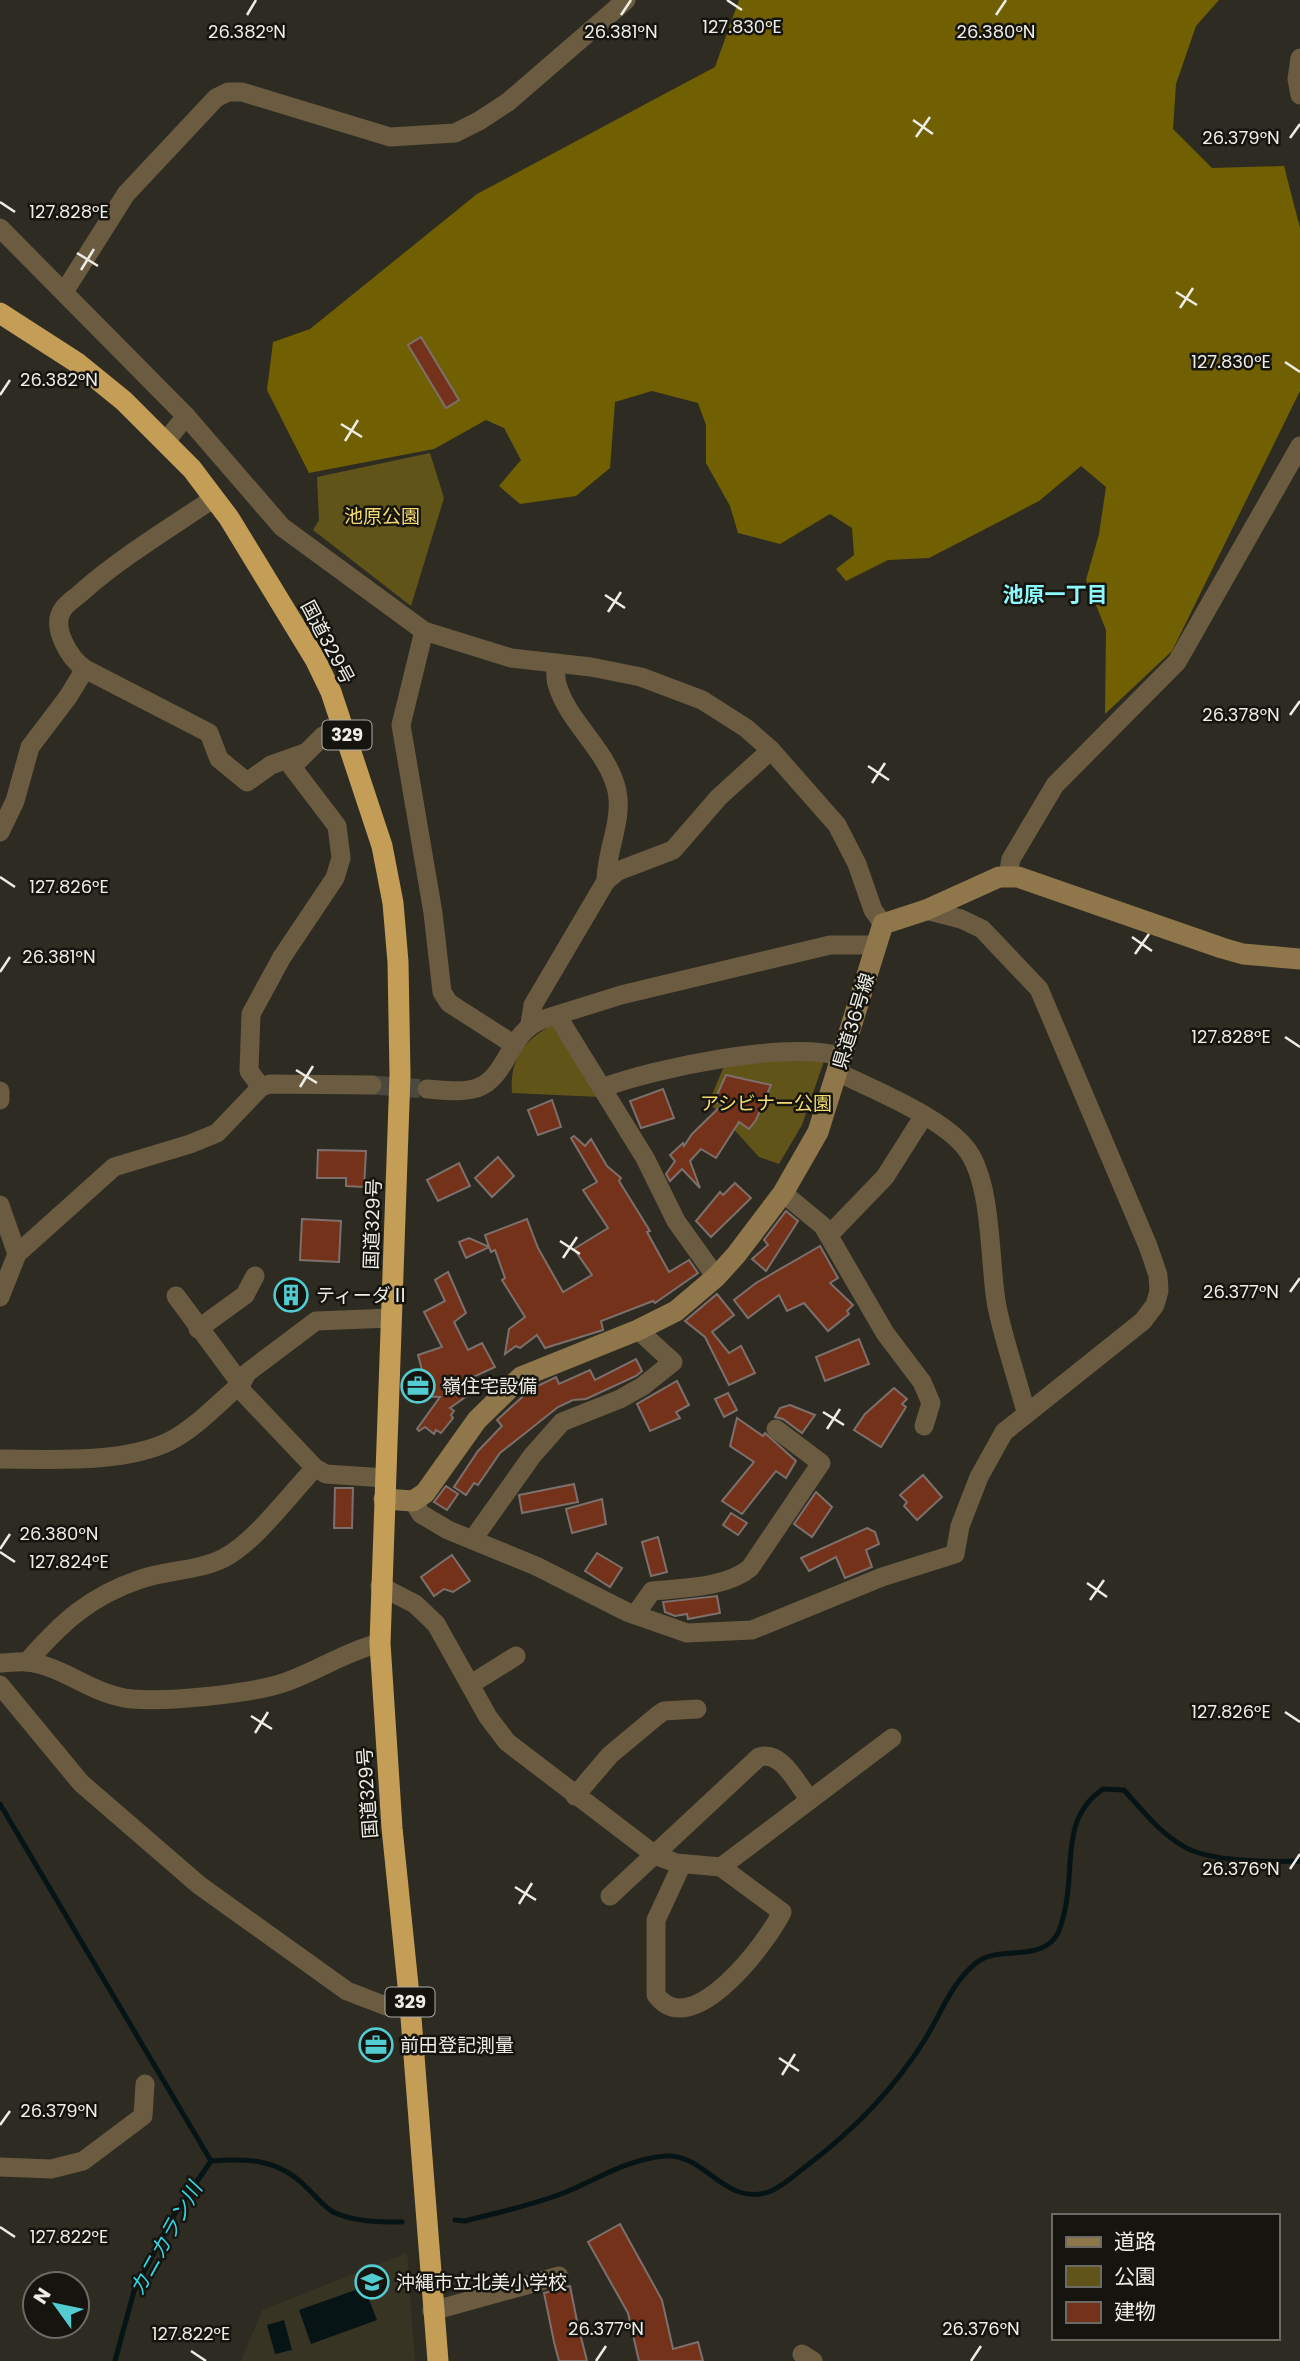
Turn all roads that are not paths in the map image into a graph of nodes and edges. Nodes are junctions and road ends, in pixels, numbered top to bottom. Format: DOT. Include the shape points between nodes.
graph roads {
  1 [pos="626,0"];
  2 [pos="1300,58"];
  3 [pos="1300,96"];
  4 [pos="0,228"];
  5 [pos="64,292"];
  6 [pos="0,313"];
  7 [pos="186,415"];
  8 [pos="166,441"];
  9 [pos="1300,446"];
  10 [pos="214,498"];
  11 [pos="424,631"];
  12 [pos="556,663"];
  13 [pos="85,669"];
  14 [pos="344,727"];
  15 [pos="771,750"];
  16 [pos="304,753"];
  17 [pos="0,832"];
  18 [pos="1008,876"];
  19 [pos="606,881"];
  20 [pos="926,910"];
  21 [pos="879,935"];
  22 [pos="1300,959"];
  23 [pos="558,1017"];
  24 [pos="530,1024"];
  25 [pos="513,1044"];
  26 [pos="840,1065"];
  27 [pos="372,1085"];
  28 [pos="261,1087"];
  29 [pos="601,1088"];
  30 [pos="427,1089"];
  31 [pos="0,1091"];
  32 [pos="0,1100"];
  33 [pos="923,1117"];
  34 [pos="783,1193"];
  35 [pos="0,1205"];
  36 [pos="829,1235"];
  37 [pos="17,1254"];
  38 [pos="255,1276"];
  39 [pos="716,1277"];
  40 [pos="176,1296"];
  41 [pos="0,1297"];
  42 [pos="391,1318"];
  43 [pos="198,1329"];
  44 [pos="638,1331"];
  45 [pos="239,1385"];
  46 [pos="1029,1410"];
  47 [pos="924,1426"];
  48 [pos="776,1429"];
  49 [pos="0,1458"];
  50 [pos="314,1468"];
  51 [pos="385,1488"];
  52 [pos="413,1501"];
  53 [pos="473,1539"];
  54 [pos="380,1586"];
  55 [pos="635,1615"];
  56 [pos="380,1643"];
  57 [pos="516,1656"];
  58 [pos="27,1662"];
  59 [pos="0,1663"];
  60 [pos="471,1684"];
  61 [pos="0,1685"];
  62 [pos="696,1709"];
  63 [pos="892,1738"];
  64 [pos="575,1796"];
  65 [pos="810,1800"];
  66 [pos="655,1855"];
  67 [pos="682,1864"];
  68 [pos="721,1867"];
  69 [pos="610,1896"];
  70 [pos="410,2005"];
  71 [pos="145,2084"];
  72 [pos="0,2167"];
  73 [pos="559,2276"];
  74 [pos="432,2311"];
  75 [pos="438,2361"];
  1 -- 5 [label="street" via="508,102 455,133 390,137 242,92 216,98 127,194"];
  2 -- 3 [label="street"];
  4 -- 5 [label="street"];
  5 -- 7 [label="street"];
  6 -- 8 [label="highway, 国道329号 / 329" via="76,362"];
  7 -- 8 [label="street"];
  7 -- 11 [label="street" via="282,527"];
  8 -- 10 [label="highway, 国道329号 / 329"];
  9 -- 18 [label="street" via="1177,662 1055,785 1011,859"];
  10 -- 13 [label="street" via="103,573 63,610 61,634 74,661"];
  10 -- 14 [label="highway, 国道329号 / 329" via="315,659"];
  11 -- 12 [label="street" via="512,658"];
  11 -- 25 [label="street" via="401,725 442,992 449,1003"];
  12 -- 15 [label="street" via="641,677 702,700 746,727"];
  12 -- 19 [label="street" via="557,685 610,768 618,794"];
  13 -- 16 [label="street" via="209,733 219,759 247,782 271,765"];
  13 -- 17 [label="street" via="30,747 15,801"];
  14 -- 16 [label="street" via="323,736"];
  14 -- 42 [label="highway, 国道329号 / 329" via="382,846 398,962 400,1075"];
  15 -- 19 [label="street" via="719,797 673,850 618,871"];
  15 -- 21 [label="street" via="837,825"];
  16 -- 28 [label="street" via="292,767 337,826 341,858 335,878 282,957 251,1014 248,1071"];
  18 -- 20 [label="main road"];
  18 -- 22 [label="main road" via="1243,954"];
  19 -- 24 [label="street" via="533,1006"];
  20 -- 21 [label="main road"];
  20 -- 46 [label="street" via="982,929 1039,989 1158,1275 1155,1305 1143,1321"];
  21 -- 23 [label="street" via="621,995"];
  21 -- 26 [label="main road, 県道36号線"];
  23 -- 24 [label="street"];
  23 -- 29 [label="street"];
  24 -- 25 [label="street"];
  25 -- 30 [label="street" via="496,1072 480,1087"];
  26 -- 29 [label="street" via="826,1052 722,1059"];
  26 -- 33 [label="street"];
  26 -- 34 [label="main road, 県道36号線" via="818,1132"];
  27 -- 28 [label="street"];
  28 -- 37 [label="street" via="217,1133 114,1167"];
  29 -- 39 [label="street" via="645,1158 676,1221"];
  31 -- 32 [label="street"];
  33 -- 36 [label="street" via="885,1177"];
  33 -- 46 [label="street" via="958,1140 977,1170 993,1250 997,1306"];
  34 -- 36 [label="street"];
  34 -- 39 [label="main road, 県道36号線"];
  35 -- 37 [label="street"];
  36 -- 47 [label="street" via="885,1333 922,1382 931,1403"];
  37 -- 41 [label="street"];
  38 -- 43 [label="street" via="245,1295"];
  39 -- 44 [label="main road, 県道36号線" via="676,1311"];
  40 -- 43 [label="street"];
  42 -- 45 [label="street" via="316,1321 247,1373"];
  42 -- 51 [label="highway, 国道329号 / 329"];
  43 -- 45 [label="street"];
  44 -- 52 [label="main road, 県道36号線" via="521,1377 477,1420 437,1479"];
  44 -- 53 [label="street" via="673,1362 620,1399 562,1422"];
  45 -- 49 [label="street" via="170,1441 98,1457"];
  45 -- 50 [label="street"];
  46 -- 55 [label="street" via="1004,1432 979,1477 960,1526 956,1554 882,1577 752,1630 687,1633"];
  48 -- 55 [label="street" via="821,1463 750,1568 715,1582 652,1591"];
  50 -- 51 [label="street"];
  50 -- 58 [label="street" via="246,1541 224,1558 143,1578 93,1599 58,1626"];
  51 -- 52 [label="main road"];
  51 -- 54 [label="highway, 国道329号 / 329"];
  52 -- 53 [label="street" via="430,1520"];
  53 -- 55 [label="street"];
  54 -- 56 [label="highway, 国道329号 / 329"];
  54 -- 60 [label="street" via="415,1604 436,1624"];
  56 -- 58 [label="street" via="358,1648 284,1683 169,1699 97,1692 50,1668"];
  56 -- 70 [label="highway, 国道329号 / 329"];
  57 -- 60 [label="street"];
  58 -- 59 [label="street"];
  60 -- 64 [label="street" via="507,1742"];
  61 -- 70 [label="street" via="81,1783 199,1885 347,1991 386,2006"];
  62 -- 64 [label="street" via="658,1715 610,1755"];
  63 -- 65 [label="street"];
  64 -- 66 [label="street"];
  65 -- 66 [label="street" via="778,1758 768,1754 752,1761"];
  65 -- 68 [label="street"];
  66 -- 67 [label="street"];
  66 -- 69 [label="street"];
  67 -- 68 [label="street"];
  67 -- 68 [label="street" via="656,1920 656,1995 671,2007 693,2004 721,1990 750,1961 782,1912"];
  70 -- 74 [label="highway, 国道329号 / 329"];
  71 -- 72 [label="street" via="143,2116 83,2161 51,2169"];
  73 -- 74 [label="street"];
  74 -- 75 [label="highway, 国道329号 / 329"];
}
